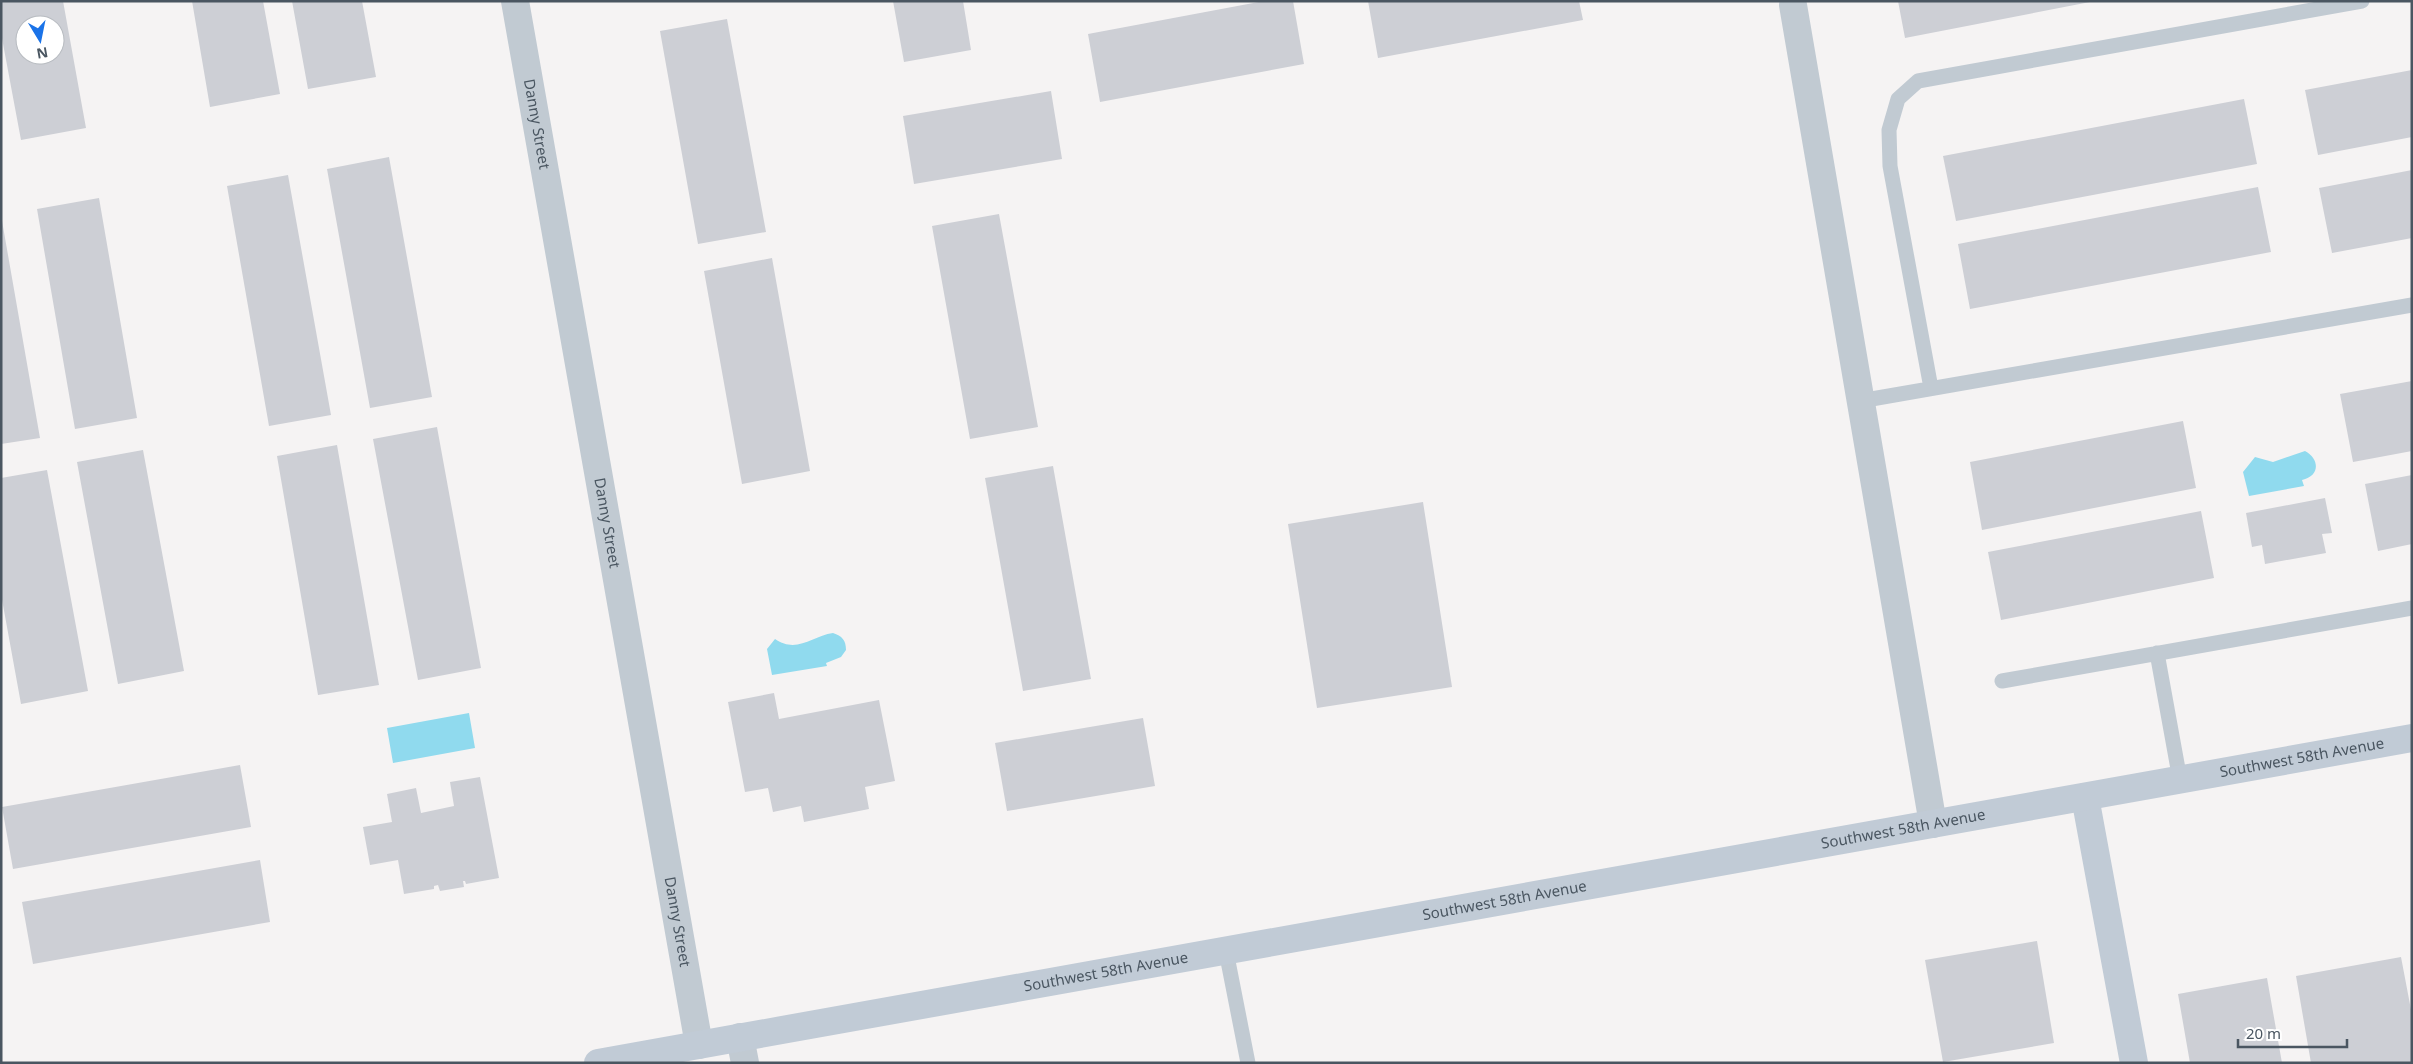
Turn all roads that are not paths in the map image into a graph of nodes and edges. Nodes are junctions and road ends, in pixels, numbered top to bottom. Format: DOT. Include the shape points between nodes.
graph roads {
  1 [pos="515,1"];
  2 [pos="2362,1"];
  3 [pos="1795,3"];
  4 [pos="2412,305"];
  5 [pos="1931,388"];
  6 [pos="1860,401"];
  7 [pos="2412,608"];
  8 [pos="2157,653"];
  9 [pos="2002,681"];
  10 [pos="2412,738"];
  11 [pos="2180,780"];
  12 [pos="2085,797"];
  13 [pos="1933,824"];
  14 [pos="1226,951"];
  15 [pos="699,1045"];
  16 [pos="743,1050"];
  17 [pos="598,1063"];
  18 [pos="1248,1063"];
  19 [pos="2134,1063"];
  1 -- 15 [label="street, Danny Street"];
  2 -- 5 [label="lane" via="1918,81 1898,98 1889,130 1890,166"];
  3 -- 6 [label="street"];
  4 -- 5 [label="lane"];
  5 -- 6 [label="lane"];
  6 -- 13 [label="street"];
  7 -- 8 [label="lane"];
  8 -- 9 [label="lane"];
  8 -- 11 [label="lane"];
  10 -- 11 [label="main road, Southwest 58th Avenue"];
  11 -- 12 [label="main road, Southwest 58th Avenue"];
  12 -- 13 [label="main road, Southwest 58th Avenue"];
  12 -- 19 [label="main road"];
  13 -- 14 [label="main road, Southwest 58th Avenue"];
  14 -- 16 [label="main road, Southwest 58th Avenue"];
  14 -- 18 [label="lane"];
  15 -- 16 [label="main road, Southwest 58th Avenue"];
  15 -- 17 [label="main road, Southwest 58th Avenue"];
}
